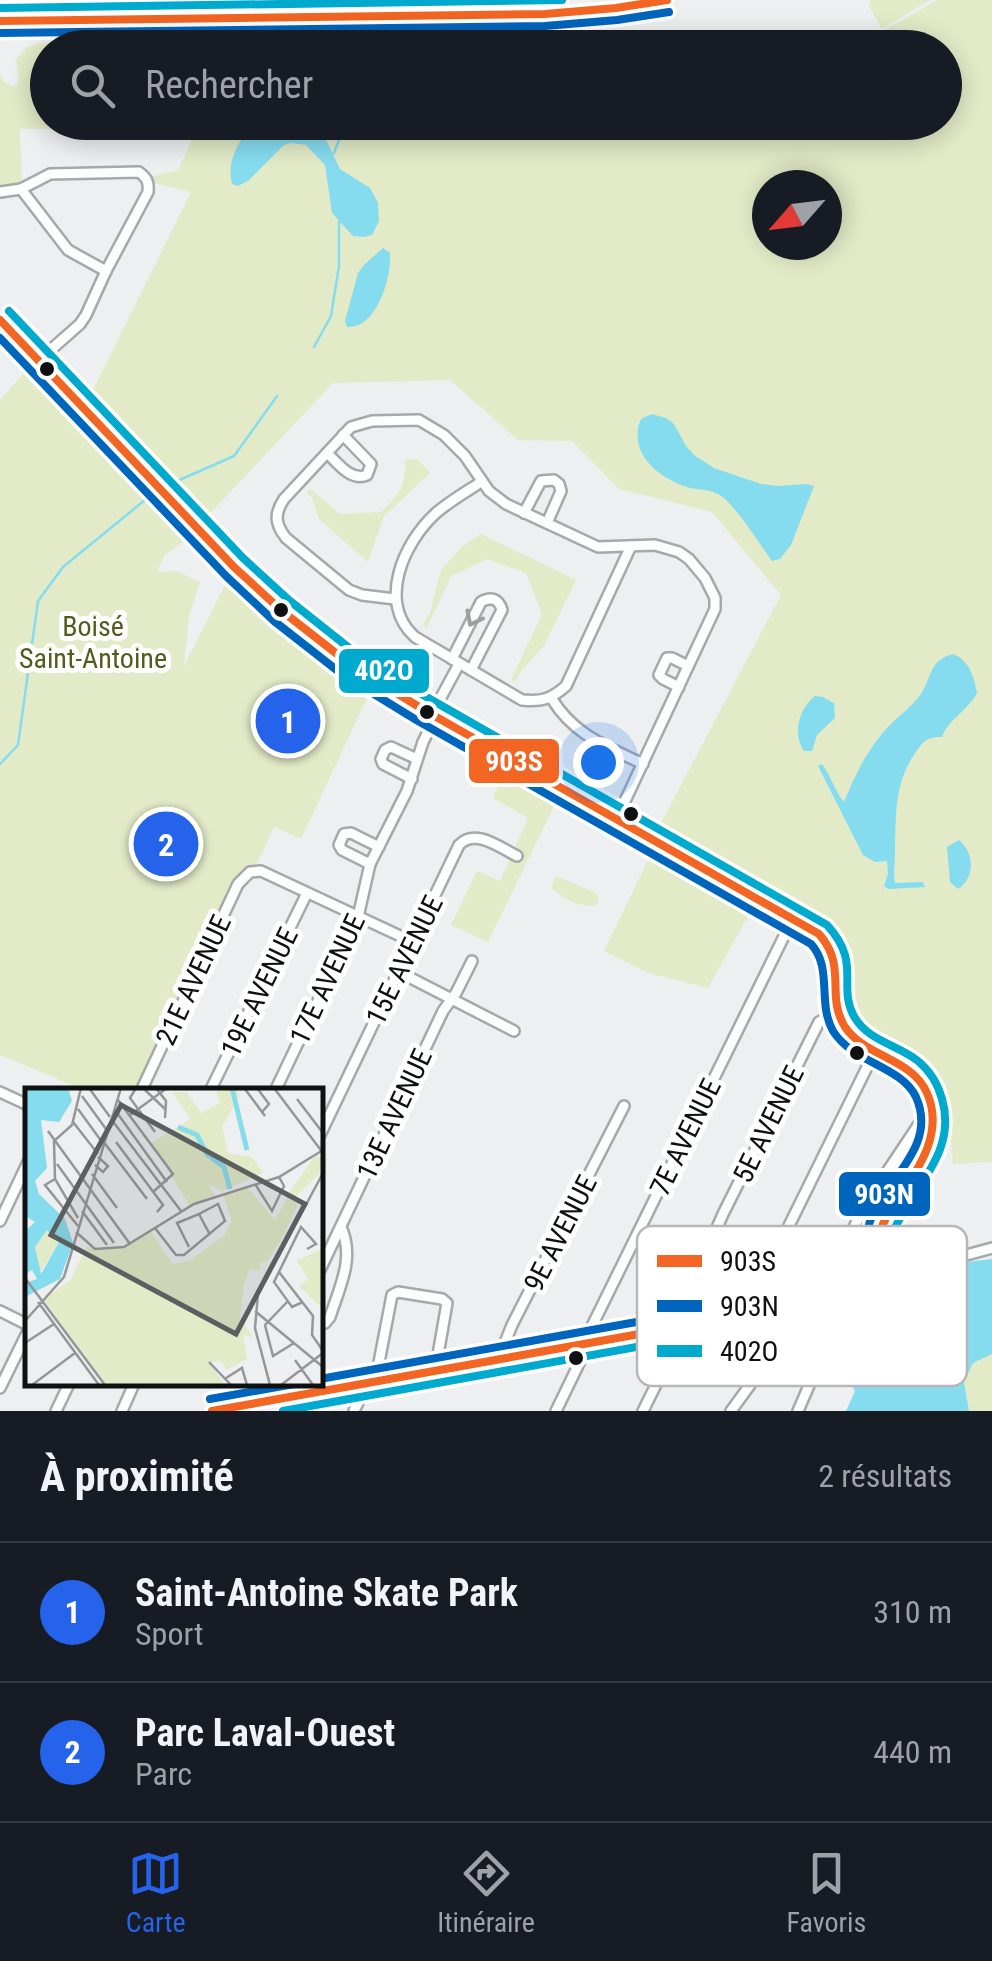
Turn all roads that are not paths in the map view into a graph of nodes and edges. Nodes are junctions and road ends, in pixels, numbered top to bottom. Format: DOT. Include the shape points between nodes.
graph roads {
  1 [pos="667,0"];
  2 [pos="0,22"];
  3 [pos="22,188"];
  4 [pos="0,192"];
  5 [pos="106,270"];
  6 [pos="0,320"];
  7 [pos="38,361"];
  8 [pos="343,435"];
  9 [pos="327,453"];
  10 [pos="481,482"];
  11 [pos="524,513"];
  12 [pos="546,523"];
  13 [pos="631,546"];
  14 [pos="394,599"];
  15 [pos="456,662"];
  16 [pos="688,666"];
  17 [pos="471,670"];
  18 [pos="679,687"];
  19 [pos="552,698"];
  20 [pos="434,715"];
  21 [pos="417,759"];
  22 [pos="642,764"];
  23 [pos="412,779"];
  24 [pos="617,818"];
  25 [pos="380,847"];
  26 [pos="517,856"];
  27 [pos="370,864"];
  28 [pos="307,893"];
  29 [pos="358,917"];
  30 [pos="793,918"];
  31 [pos="412,942"];
  32 [pos="472,962"];
  33 [pos="399,972"];
  34 [pos="450,1000"];
  35 [pos="838,1012"];
  36 [pos="514,1030"];
  37 [pos="875,1051"];
  38 [pos="142,1088"];
  39 [pos="211,1088"];
  40 [pos="276,1088"];
  41 [pos="0,1092"];
  42 [pos="25,1104"];
  43 [pos="624,1106"];
  44 [pos="931,1106"];
  45 [pos="322,1131"];
  46 [pos="913,1134"];
  47 [pos="930,1145"];
  48 [pos="25,1168"];
  49 [pos="0,1220"];
  50 [pos="341,1226"];
  51 [pos="641,1226"];
  52 [pos="718,1226"];
  53 [pos="789,1226"];
  54 [pos="855,1226"];
  55 [pos="883,1226"];
  56 [pos="637,1235"];
  57 [pos="992,1248"];
  58 [pos="967,1255"];
  59 [pos="322,1266"];
  60 [pos="0,1311"];
  61 [pos="322,1322"];
  62 [pos="25,1326"];
  63 [pos="637,1333"];
  64 [pos="25,1334"];
  65 [pos="589,1342"];
  66 [pos="498,1360"];
  67 [pos="434,1372"];
  68 [pos="371,1383"];
  69 [pos="68,1386"];
  70 [pos="133,1386"];
  71 [pos="273,1386"];
  72 [pos="655,1386"];
  73 [pos="749,1386"];
  74 [pos="809,1386"];
  75 [pos="0,1388"];
  76 [pos="282,1398"];
  77 [pos="269,1400"];
  78 [pos="56,1411"];
  79 [pos="122,1411"];
  80 [pos="212,1411"];
  81 [pos="276,1411"];
  82 [pos="354,1411"];
  83 [pos="556,1411"];
  84 [pos="643,1411"];
  85 [pos="731,1411"];
  86 [pos="798,1411"];
  1 -- 2 [label="street" via="545,14"];
  3 -- 4 [label="street"];
  3 -- 5 [label="street" via="68,250"];
  3 -- 5 [label="street" via="50,174 146,177 148,192"];
  5 -- 7 [label="street" via="80,324"];
  6 -- 7 [label="street"];
  7 -- 20 [label="street" via="282,612 351,665"];
  8 -- 9 [label="street"];
  8 -- 9 [label="street" via="368,459 367,475 355,477"];
  8 -- 10 [label="street" via="360,423 419,420 444,435"];
  9 -- 14 [label="street" via="277,510 280,530 349,590"];
  10 -- 11 [label="street"];
  10 -- 14 [label="street" via="417,536"];
  11 -- 12 [label="street"];
  11 -- 12 [label="street" via="542,481 554,480 561,491"];
  12 -- 13 [label="street" via="591,545"];
  13 -- 16 [label="street" via="679,552 712,588 715,609"];
  13 -- 19 [label="street" via="566,686"];
  14 -- 15 [label="street" via="407,630"];
  15 -- 17 [label="street"];
  17 -- 15 [label="street, 17E AVENUE, one-way" via="502,610 494,598 482,602"];
  15 -- 20 [label="street, 17E AVENUE"];
  16 -- 18 [label="street"];
  16 -- 18 [label="street" via="667,658 660,669 663,679"];
  17 -- 19 [label="street" via="522,700"];
  18 -- 22 [label="street"];
  19 -- 22 [label="street" via="582,732"];
  20 -- 21 [label="street, 17E AVENUE"];
  20 -- 24 [label="street"];
  21 -- 23 [label="street, 17E AVENUE"];
  21 -- 23 [label="street" via="391,747 381,759"];
  22 -- 24 [label="street"];
  23 -- 25 [label="street, 17E AVENUE"];
  24 -- 30 [label="street"];
  25 -- 27 [label="street, 17E AVENUE"];
  25 -- 27 [label="street" via="344,834 342,850"];
  26 -- 31 [label="street, 15E AVENUE" via="465,838"];
  27 -- 29 [label="street, 17E AVENUE"];
  28 -- 29 [label="street"];
  28 -- 38 [label="street, 21E AVENUE" via="261,871 238,884"];
  28 -- 39 [label="street, 19E AVENUE"];
  29 -- 31 [label="street"];
  29 -- 40 [label="street, 17E AVENUE"];
  30 -- 35 [label="street" via="834,952"];
  30 -- 51 [label="street, 7E AVENUE"];
  31 -- 33 [label="street, 15E AVENUE"];
  32 -- 34 [label="street, 13E AVENUE"];
  33 -- 34 [label="street"];
  33 -- 45 [label="street, 15E AVENUE"];
  34 -- 36 [label="street"];
  34 -- 50 [label="street, 13E AVENUE"];
  35 -- 37 [label="street" via="854,1037"];
  35 -- 52 [label="street, 5E AVENUE" via="820,1022"];
  37 -- 44 [label="street" via="916,1076"];
  37 -- 53 [label="street"];
  41 -- 42 [label="street"];
  43 -- 66 [label="street, 9E AVENUE"];
  44 -- 46 [label="street"];
  44 -- 47 [label="street"];
  46 -- 47 [label="street"];
  46 -- 54 [label="street"];
  47 -- 55 [label="street"];
  48 -- 49 [label="street"];
  50 -- 59 [label="street, 13E AVENUE"];
  50 -- 61 [label="street" via="347,1264"];
  56 -- 65 [label="street, 7E AVENUE"];
  57 -- 58 [label="street"];
  60 -- 62 [label="street"];
  63 -- 65 [label="street"];
  64 -- 75 [label="street"];
  65 -- 66 [label="street"];
  65 -- 83 [label="street, 7E AVENUE"];
  66 -- 67 [label="street"];
  67 -- 68 [label="street"];
  67 -- 68 [label="street" via="447,1304 398,1292"];
  68 -- 76 [label="street"];
  68 -- 82 [label="street"];
  69 -- 78 [label="street"];
  70 -- 79 [label="street"];
  71 -- 77 [label="street"];
  72 -- 84 [label="street, 5E AVENUE"];
  73 -- 85 [label="street"];
  74 -- 86 [label="street"];
  76 -- 77 [label="street"];
  76 -- 81 [label="street"];
  77 -- 80 [label="street"];
}
